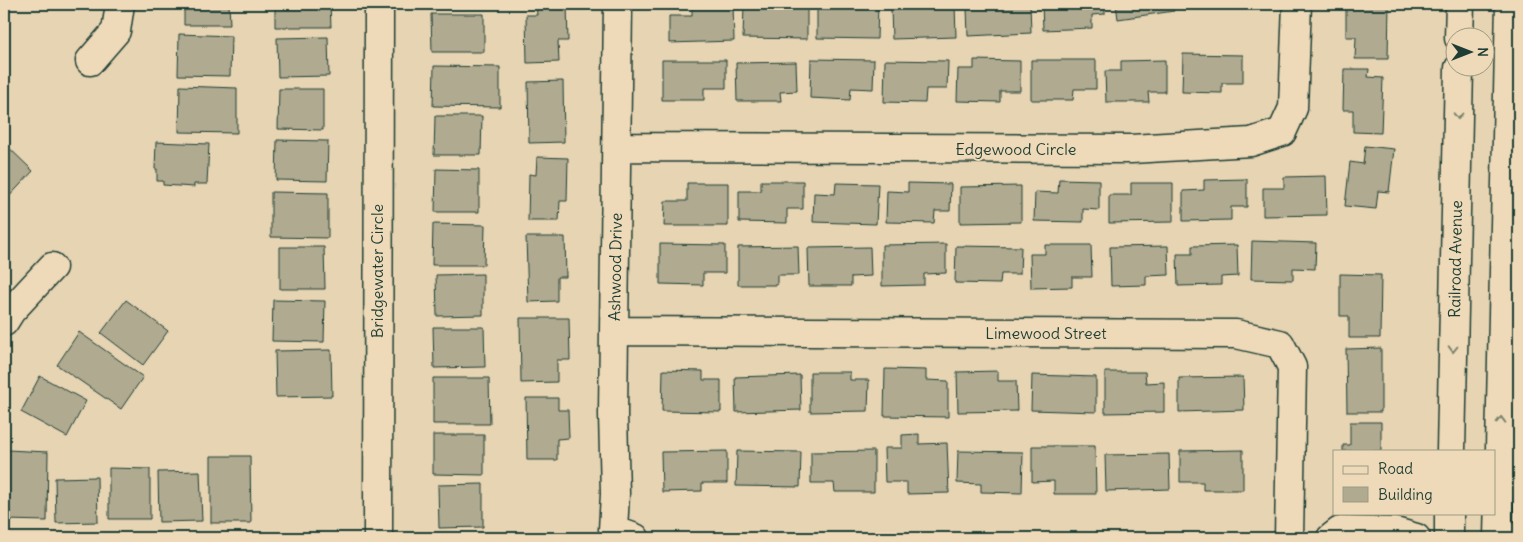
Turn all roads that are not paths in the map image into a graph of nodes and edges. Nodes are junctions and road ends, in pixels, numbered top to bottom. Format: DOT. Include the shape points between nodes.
graph roads {
  1 [pos="120,4"];
  2 [pos="379,4"];
  3 [pos="618,4"];
  4 [pos="1297,4"];
  5 [pos="1460,4"];
  6 [pos="1510,4"];
  7 [pos="1459,28"];
  8 [pos="90,61"];
  9 [pos="1459,78"];
  10 [pos="616,147"];
  11 [pos="52,267"];
  12 [pos="4,322"];
  13 [pos="614,331"];
  14 [pos="1451,450"];
  15 [pos="1449,514"];
  16 [pos="624,534"];
  17 [pos="1519,535"];
  18 [pos="378,538"];
  19 [pos="1289,538"];
  20 [pos="1331,538"];
  21 [pos="1416,538"];
  22 [pos="1449,538"];
  23 [pos="1498,538"];
  24 [pos="1514,538"];
  1 -- 8 [label="street" via="116,31"];
  2 -- 18 [label="street, Bridgewater Circle"];
  3 -- 10 [label="street, Ashwood Drive"];
  4 -- 10 [label="street, Edgewood Circle" via="1293,108 1282,132 1251,142 1131,149"];
  5 -- 7 [label="street"];
  23 -- 6 [label="street, one-way"];
  9 -- 14 [label="street, Railroad Avenue, one-way"];
  10 -- 13 [label="street, Ashwood Drive"];
  11 -- 12 [label="street"];
  13 -- 16 [label="street, Ashwood Drive" via="612,414 615,494"];
  13 -- 19 [label="street, Limewood Street" via="1236,334 1280,344 1292,367"];
  15 -- 22 [label="street"];
  17 -- 24 [label="street"];
  20 -- 21 [label="street" via="1340,531 1349,531 1395,532"];
}
